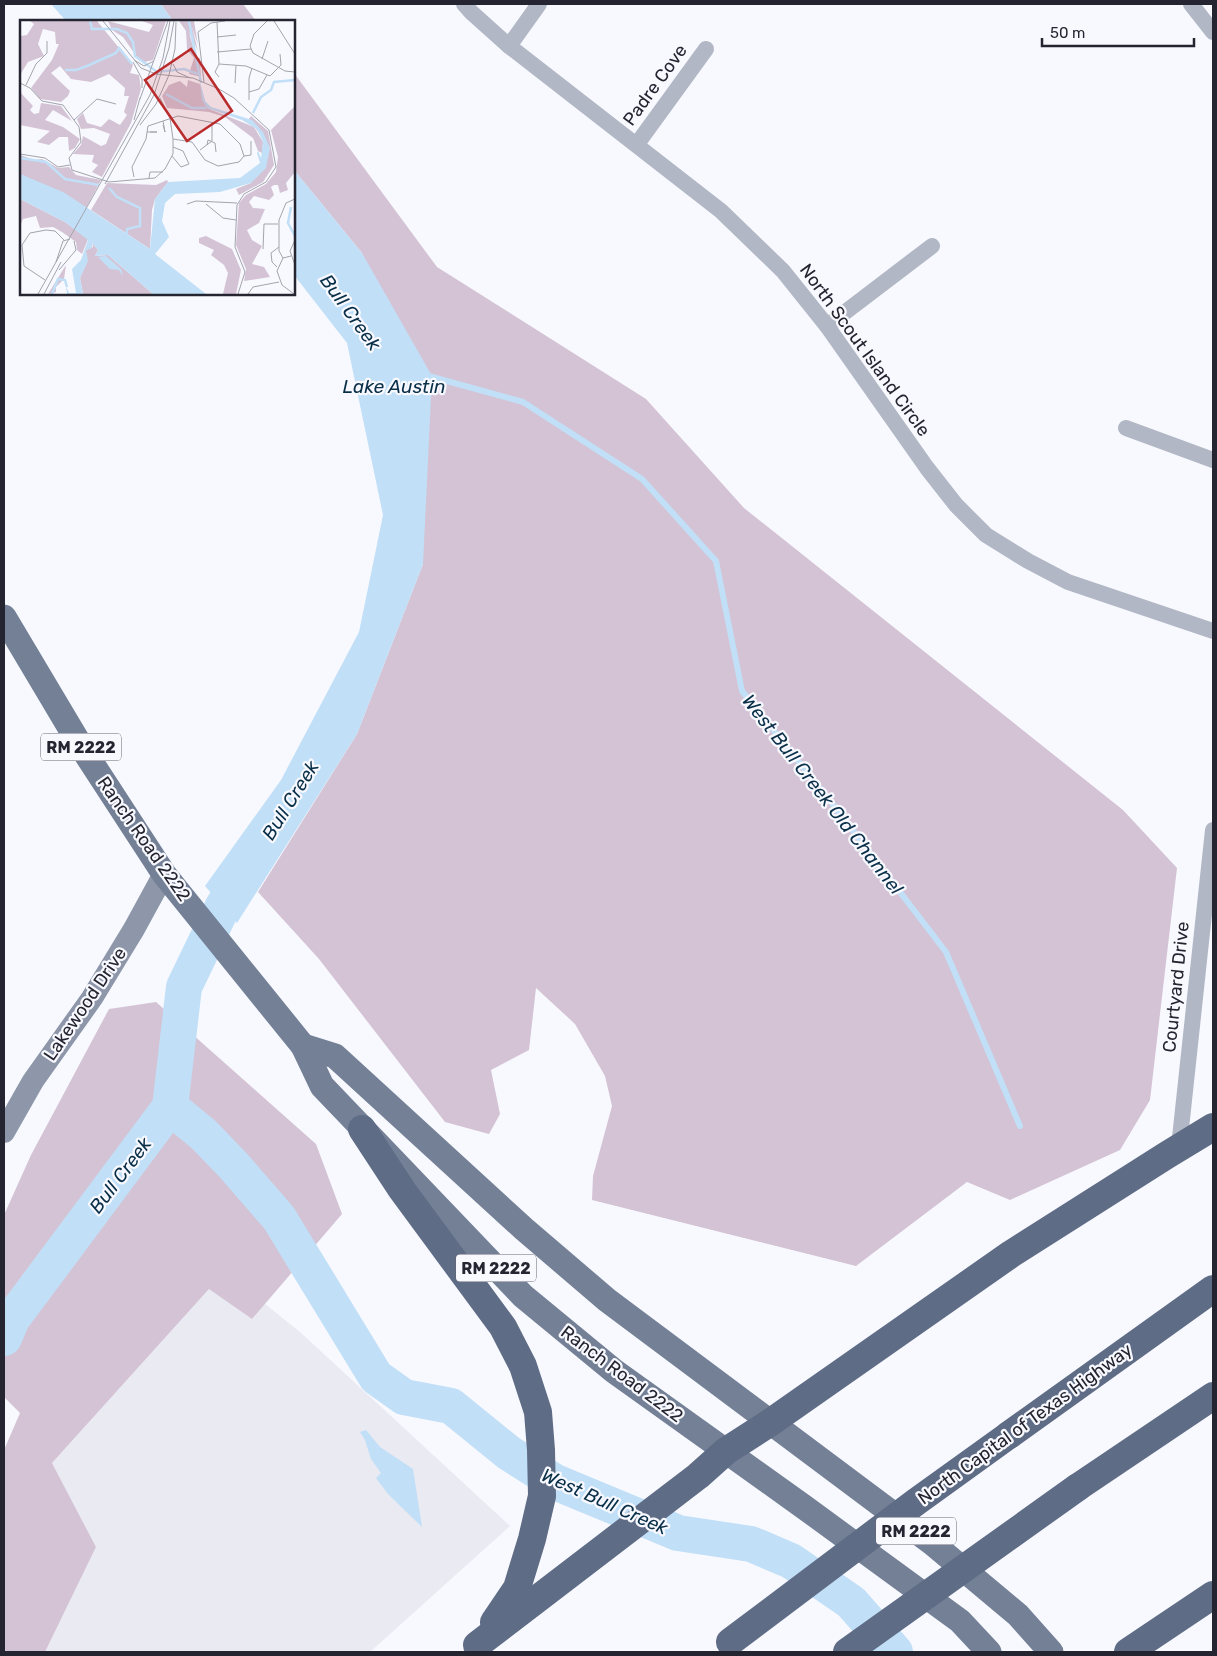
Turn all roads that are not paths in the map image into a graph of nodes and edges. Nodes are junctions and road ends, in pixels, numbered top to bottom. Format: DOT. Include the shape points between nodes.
graph roads {
  1 [pos="464,4"];
  2 [pos="538,4"];
  3 [pos="1191,4"];
  4 [pos="1213,32"];
  5 [pos="509,46"];
  6 [pos="706,49"];
  7 [pos="637,144"];
  8 [pos="932,246"];
  9 [pos="826,326"];
  10 [pos="1126,428"];
  11 [pos="1213,460"];
  12 [pos="4,617"];
  13 [pos="1213,631"];
  14 [pos="1213,830"];
  15 [pos="164,874"];
  16 [pos="303,1046"];
  17 [pos="1213,1127"];
  18 [pos="362,1129"];
  19 [pos="4,1132"];
  20 [pos="1179,1147"];
  21 [pos="1213,1290"];
  22 [pos="1213,1396"];
  23 [pos="771,1422"];
  24 [pos="726,1451"];
  25 [pos="1213,1595"];
  26 [pos="724,1647"];
  27 [pos="474,1649"];
  28 [pos="847,1652"];
  29 [pos="989,1652"];
  30 [pos="1051,1652"];
  31 [pos="1128,1652"];
  1 -- 5 [label="street, North Scout Island Circle"];
  2 -- 5 [label="street"];
  3 -- 4 [label="street"];
  5 -- 7 [label="street, North Scout Island Circle"];
  6 -- 7 [label="street, Padre Cove"];
  7 -- 9 [label="street, North Scout Island Circle" via="721,211 783,271"];
  8 -- 9 [label="street"];
  9 -- 13 [label="street, North Scout Island Circle" via="927,468 956,505 986,535 1028,562 1068,582"];
  10 -- 11 [label="street"];
  12 -- 15 [label="main road, Ranch Road 2222 / RM 2222" via="82,748"];
  14 -- 20 [label="street, Courtyard Drive"];
  15 -- 16 [label="main road, Ranch Road 2222 / RM 2222"];
  15 -- 19 [label="street, Lakewood Drive" via="92,998 33,1081"];
  16 -- 18 [label="main road, Ranch Road 2222 / RM 2222" via="322,1086"];
  16 -- 23 [label="main road, RM 2222" via="335,1056 607,1300"];
  17 -- 20 [label="highway"];
  18 -- 24 [label="main road, Ranch Road 2222 / RM 2222" via="523,1296 614,1371"];
  18 -- 27 [label="highway" via="402,1190 503,1327 523,1366 538,1412 542,1496 532,1539 517,1588"];
  20 -- 23 [label="highway" via="1011,1254"];
  21 -- 26 [label="highway, North Capital of Texas Highway, bridge" via="916,1502"];
  22 -- 28 [label="highway, bridge" via="1078,1487"];
  23 -- 24 [label="highway"];
  23 -- 30 [label="main road, RM 2222" via="932,1543 1018,1615"];
  24 -- 27 [label="highway"];
  24 -- 29 [label="main road, Ranch Road 2222 / RM 2222" via="960,1621"];
  25 -- 31 [label="highway"];
}
